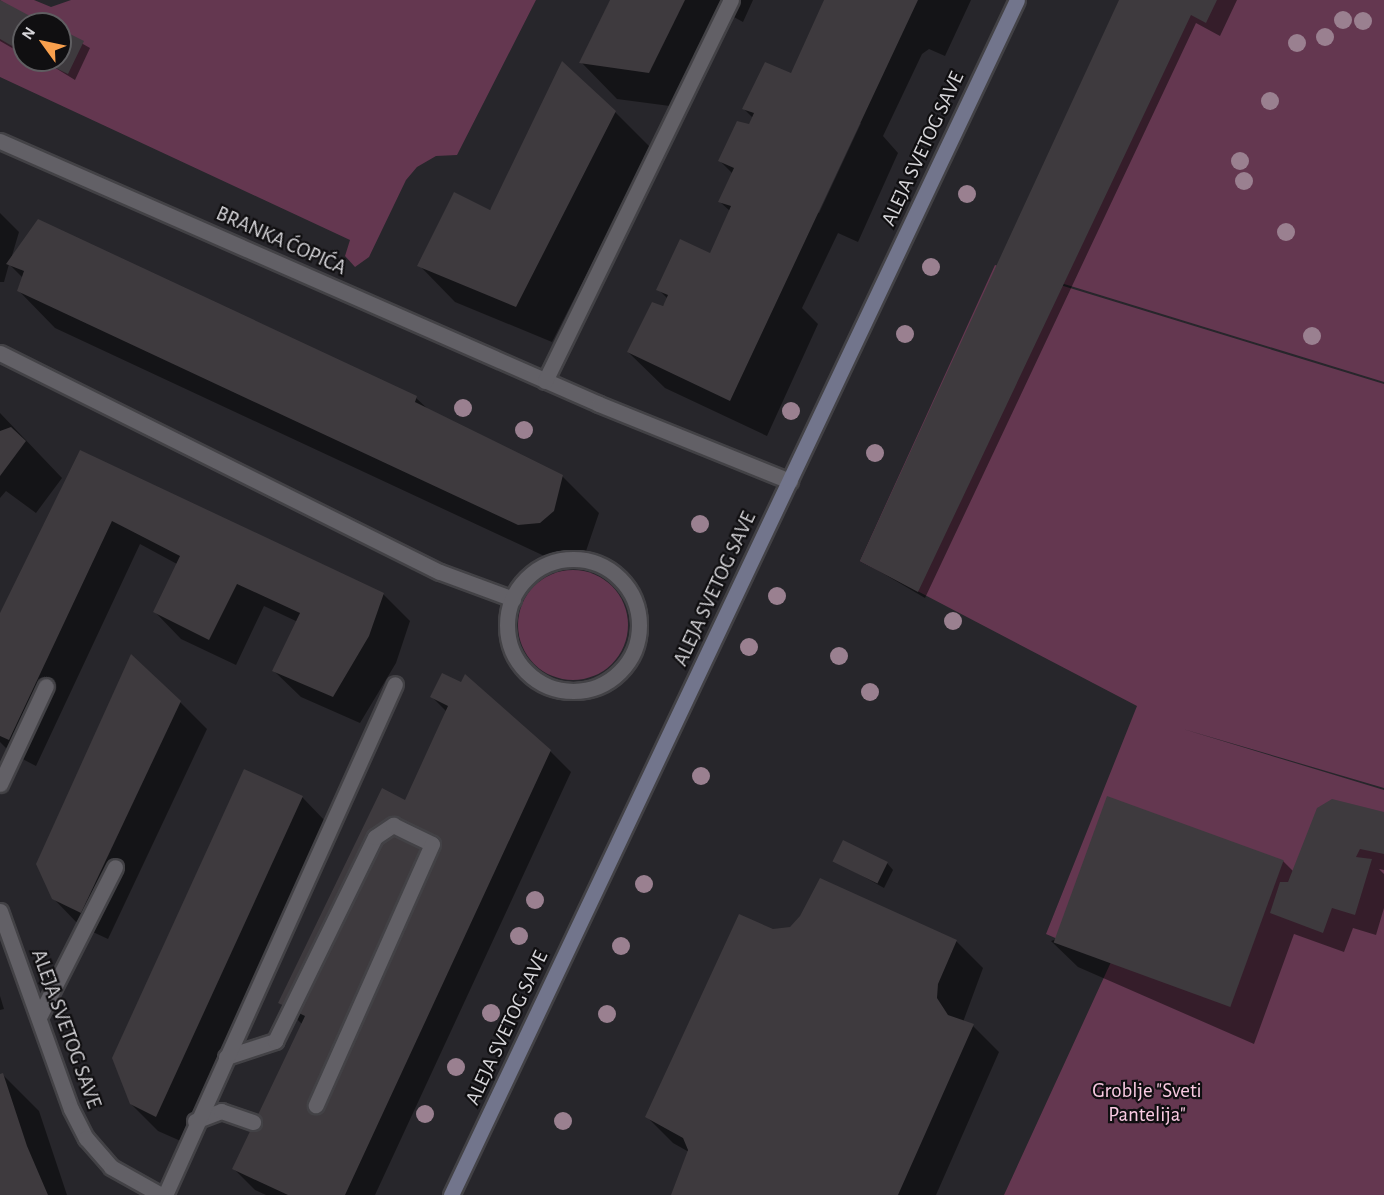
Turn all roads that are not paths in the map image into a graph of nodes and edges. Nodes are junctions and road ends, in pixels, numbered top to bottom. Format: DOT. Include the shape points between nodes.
graph roads {
  1 [pos="731,0"];
  2 [pos="1017,0"];
  3 [pos="0,141"];
  4 [pos="0,353"];
  5 [pos="545,381"];
  6 [pos="790,481"];
  7 [pos="513,599"];
  8 [pos="395,684"];
  9 [pos="46,686"];
  10 [pos="0,784"];
  11 [pos="115,867"];
  12 [pos="0,911"];
  13 [pos="39,1017"];
  14 [pos="226,1057"];
  15 [pos="316,1105"];
  16 [pos="195,1121"];
  17 [pos="253,1122"];
  18 [pos="163,1195"];
  19 [pos="451,1195"];
  1 -- 5 [label="street"];
  2 -- 6 [label="main road, ALEJA SVETOG SAVE"];
  3 -- 5 [label="street, BRANKA ĆOPIĆA"];
  4 -- 7 [label="street" via="440,572"];
  5 -- 6 [label="street, BRANKA ĆOPIĆA" via="732,461"];
  6 -- 19 [label="main road, ALEJA SVETOG SAVE"];
  7 -- 7 [label="street" via="507,619 513,651 530,676 548,687 569,692 599,685 624,666 636,647 639,625 635,603 624,583 608,568 586,560 564,560 543,567 525,580"];
  8 -- 14 [label="street" via="277,953"];
  9 -- 10 [label="street"];
  11 -- 13 [label="street"];
  12 -- 13 [label="street, ALEJA SVETOG SAVE"];
  13 -- 18 [label="street, ALEJA SVETOG SAVE" via="71,1109 96,1154 135,1183"];
  14 -- 15 [label="street" via="275,1041 375,837 393,825 432,844"];
  14 -- 16 [label="street"];
  16 -- 17 [label="street" via="221,1111"];
  16 -- 18 [label="street"];
}
